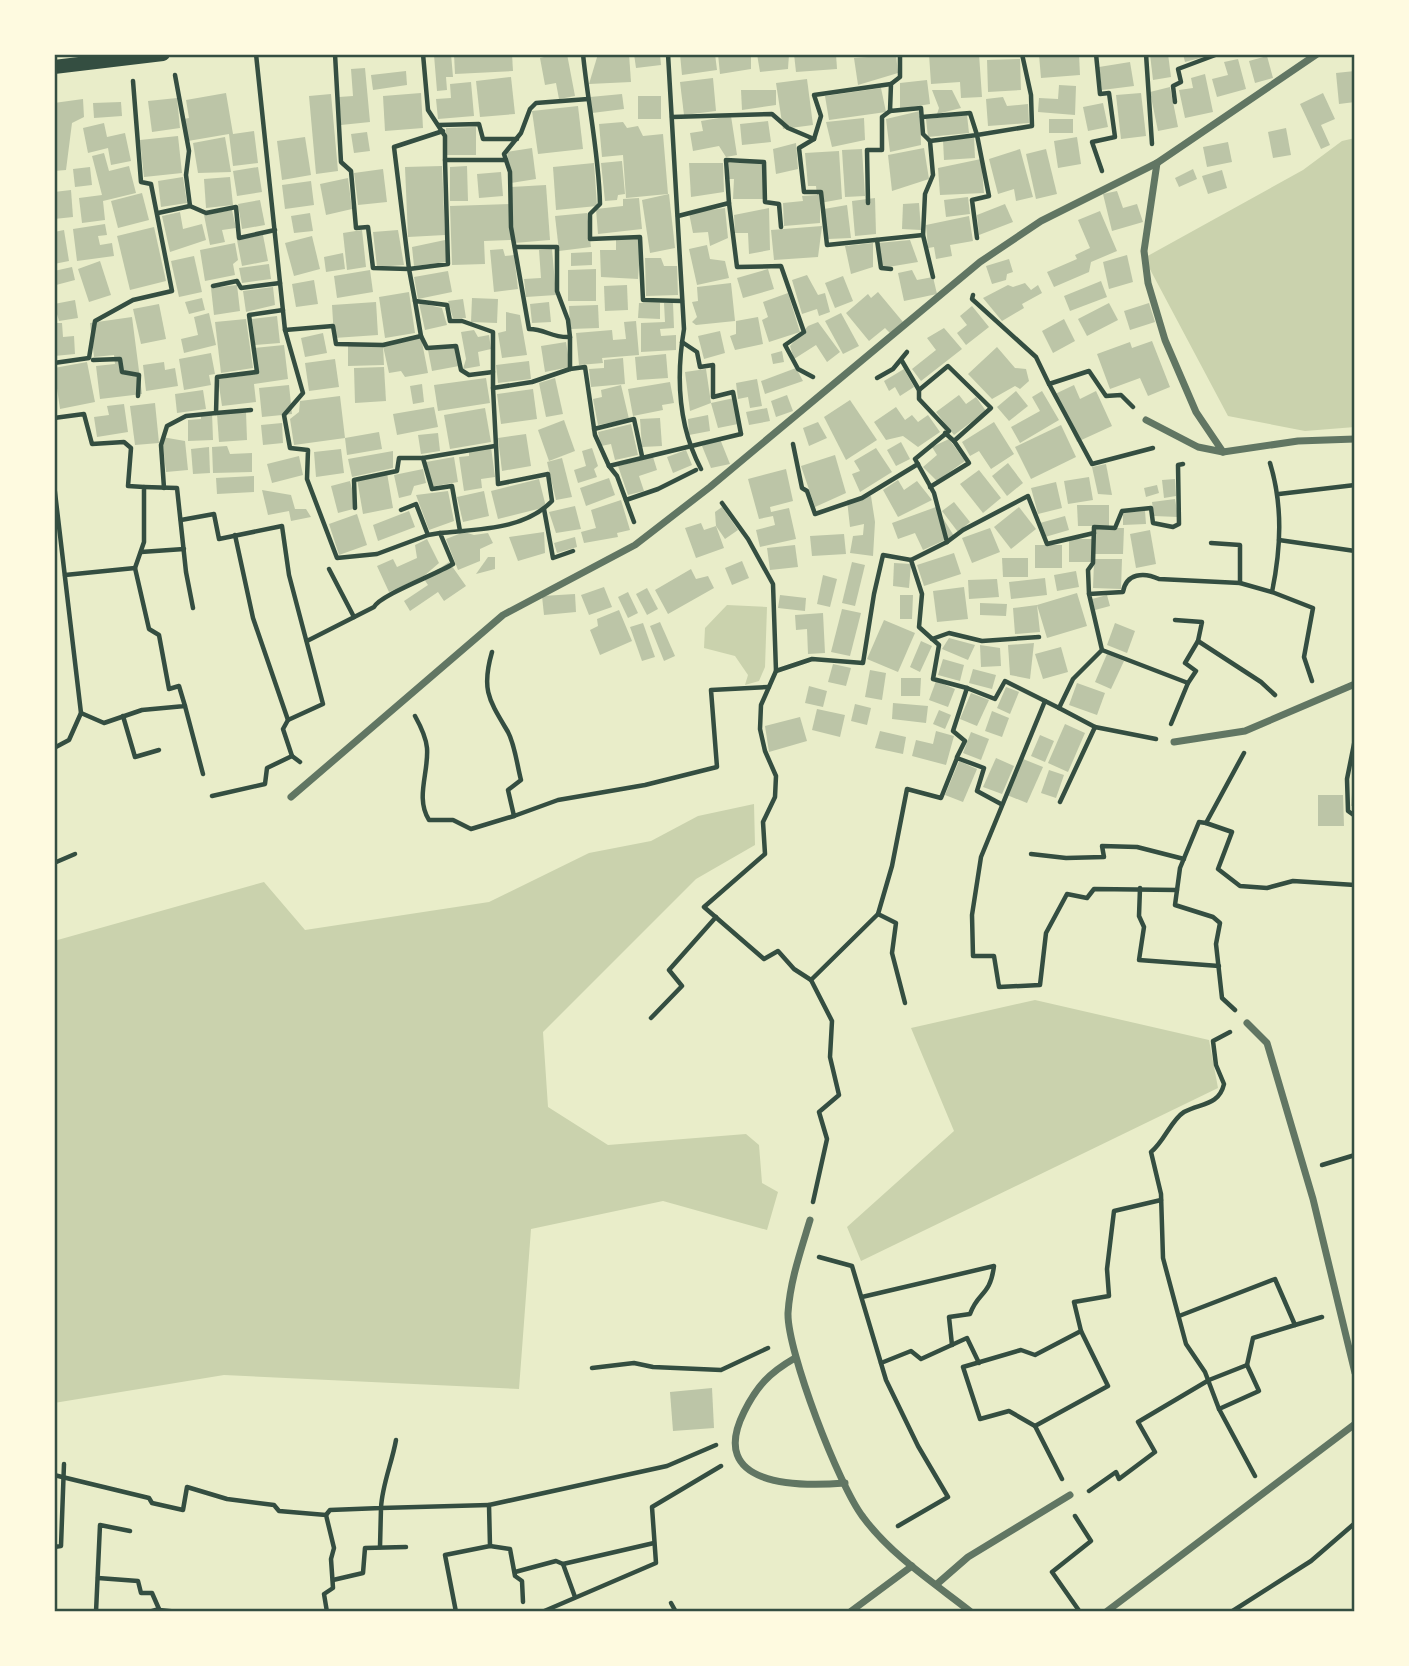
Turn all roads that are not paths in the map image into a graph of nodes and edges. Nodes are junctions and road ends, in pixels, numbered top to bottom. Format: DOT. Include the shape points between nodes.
graph roads {
  1 [pos="163,54"];
  2 [pos="1317,54"];
  3 [pos="54,66"];
  4 [pos="1157,163"];
  5 [pos="1146,420"];
  6 [pos="1355,439"];
  7 [pos="1223,452"];
  8 [pos="1355,684"];
  9 [pos="1174,742"];
  10 [pos="291,797"];
  11 [pos="1247,1023"];
  12 [pos="810,1220"];
  13 [pos="795,1358"];
  14 [pos="1355,1373"];
  15 [pos="1355,1424"];
  16 [pos="845,1483"];
  17 [pos="1070,1494"];
  18 [pos="912,1566"];
  19 [pos="937,1584"];
  20 [pos="850,1612"];
  21 [pos="971,1612"];
  22 [pos="1106,1612"];
  1 -- 3 [label="main road"];
  2 -- 4 [label="street"];
  4 -- 7 [label="street" via="1144,251 1148,284 1165,340 1196,412"];
  4 -- 10 [label="street" via="1041,221 980,262 635,545 503,615"];
  5 -- 7 [label="street" via="1198,447"];
  6 -- 7 [label="street" via="1298,441"];
  8 -- 9 [label="street" via="1235,733"];
  11 -- 14 [label="street" via="1267,1043"];
  12 -- 13 [label="street" via="794,1270 788,1315"];
  13 -- 16 [label="street"];
  13 -- 16 [label="street" via="757,1386 734,1438 734,1450 747,1468 773,1482 805,1486"];
  15 -- 22 [label="street"];
  16 -- 18 [label="street" via="861,1516"];
  17 -- 19 [label="street" via="968,1557"];
  18 -- 19 [label="street"];
  18 -- 20 [label="street"];
  19 -- 21 [label="street"];
}
